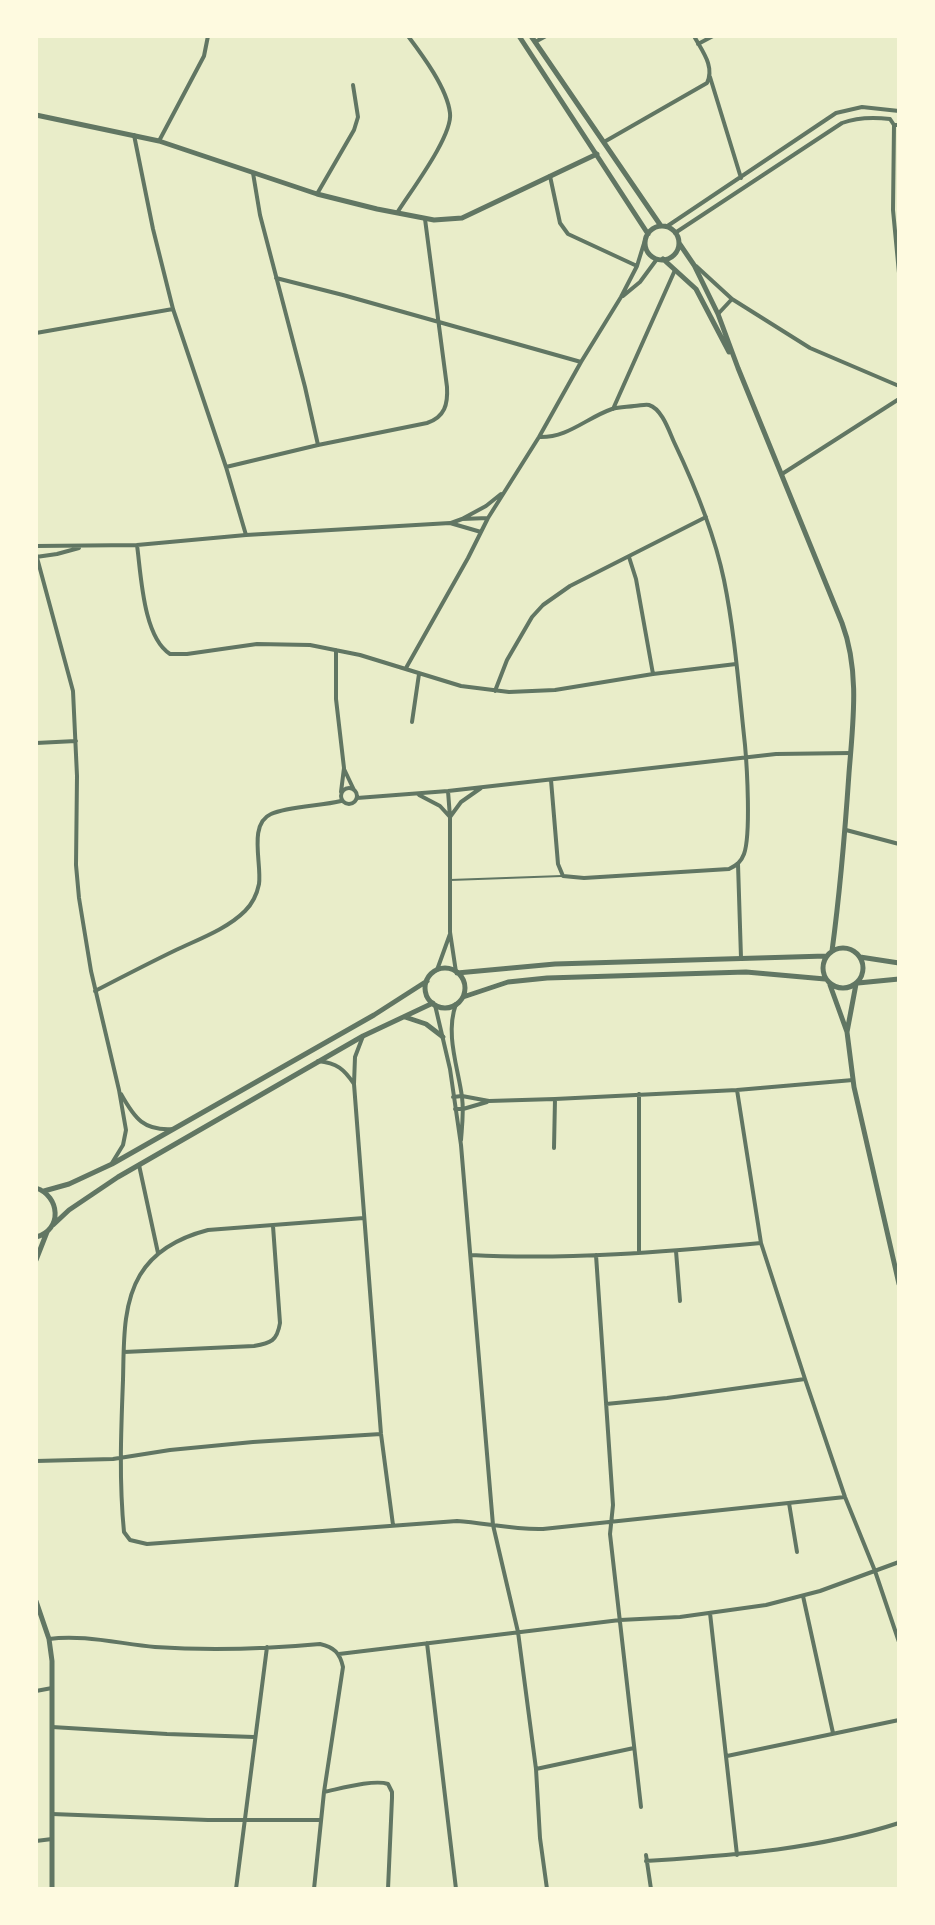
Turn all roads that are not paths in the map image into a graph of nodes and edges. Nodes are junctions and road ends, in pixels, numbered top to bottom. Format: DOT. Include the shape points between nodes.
graph roads {
  1 [pos="208,36"];
  2 [pos="408,36"];
  3 [pos="519,36"];
  4 [pos="531,36"];
  5 [pos="546,36"];
  6 [pos="694,36"];
  7 [pos="712,36"];
  8 [pos="535,42"];
  9 [pos="698,44"];
  10 [pos="710,78"];
  11 [pos="354,85"];
  12 [pos="899,111"];
  13 [pos="36,115"];
  14 [pos="896,125"];
  15 [pos="134,135"];
  16 [pos="159,141"];
  17 [pos="604,142"];
  18 [pos="597,154"];
  19 [pos="253,174"];
  20 [pos="550,176"];
  21 [pos="741,178"];
  22 [pos="317,194"];
  23 [pos="397,213"];
  24 [pos="425,219"];
  25 [pos="664,227"];
  26 [pos="675,233"];
  27 [pos="648,234"];
  28 [pos="645,240"];
  29 [pos="679,242"];
  30 [pos="660,259"];
  31 [pos="694,265"];
  32 [pos="637,266"];
  33 [pos="898,268"];
  34 [pos="675,270"];
  35 [pos="899,273"];
  36 [pos="276,278"];
  37 [pos="621,297"];
  38 [pos="732,299"];
  39 [pos="173,309"];
  40 [pos="718,314"];
  41 [pos="440,324"];
  42 [pos="36,332"];
  43 [pos="581,362"];
  44 [pos="738,368"];
  45 [pos="899,386"];
  46 [pos="899,399"];
  47 [pos="613,409"];
  48 [pos="539,437"];
  49 [pos="318,445"];
  50 [pos="226,468"];
  51 [pos="782,474"];
  52 [pos="504,491"];
  53 [pos="706,517"];
  54 [pos="488,518"];
  55 [pos="462,519"];
  56 [pos="450,523"];
  57 [pos="481,532"];
  58 [pos="246,535"];
  59 [pos="137,545"];
  60 [pos="36,546"];
  61 [pos="82,547"];
  62 [pos="36,556"];
  63 [pos="629,557"];
  64 [pos="336,650"];
  65 [pos="736,664"];
  66 [pos="406,668"];
  67 [pos="419,674"];
  68 [pos="653,674"];
  69 [pos="495,691"];
  70 [pos="412,722"];
  71 [pos="76,741"];
  72 [pos="36,743"];
  73 [pos="851,753"];
  74 [pos="746,756"];
  75 [pos="344,768"];
  76 [pos="551,780"];
  77 [pos="483,787"];
  78 [pos="448,791"];
  79 [pos="341,792"];
  80 [pos="355,792"];
  81 [pos="417,794"];
  82 [pos="357,798"];
  83 [pos="341,800"];
  84 [pos="450,817"];
  85 [pos="846,830"];
  86 [pos="899,844"];
  87 [pos="738,864"];
  88 [pos="563,876"];
  89 [pos="450,880"];
  90 [pos="450,932"];
  91 [pos="832,950"];
  92 [pos="826,956"];
  93 [pos="860,957"];
  94 [pos="742,958"];
  95 [pos="899,963"];
  96 [pos="437,970"];
  97 [pos="457,972"];
  98 [pos="825,979"];
  99 [pos="899,979"];
  100 [pos="427,981"];
  101 [pos="857,983"];
  102 [pos="830,985"];
  103 [pos="95,991"];
  104 [pos="463,996"];
  105 [pos="434,1004"];
  106 [pos="456,1004"];
  107 [pos="405,1017"];
  108 [pos="847,1032"];
  109 [pos="363,1036"];
  110 [pos="443,1037"];
  111 [pos="318,1061"];
  112 [pos="852,1080"];
  113 [pos="354,1084"];
  114 [pos="119,1090"];
  115 [pos="737,1090"];
  116 [pos="638,1094"];
  117 [pos="462,1096"];
  118 [pos="453,1097"];
  119 [pos="555,1099"];
  120 [pos="489,1102"];
  121 [pos="463,1109"];
  122 [pos="455,1110"];
  123 [pos="176,1129"];
  124 [pos="461,1145"];
  125 [pos="554,1148"];
  126 [pos="112,1164"];
  127 [pos="140,1165"];
  128 [pos="37,1187"];
  129 [pos="44,1191"];
  130 [pos="364,1218"];
  131 [pos="53,1225"];
  132 [pos="273,1226"];
  133 [pos="48,1231"];
  134 [pos="36,1237"];
  135 [pos="761,1243"];
  136 [pos="676,1251"];
  137 [pos="639,1252"];
  138 [pos="158,1253"];
  139 [pos="470,1255"];
  140 [pos="596,1255"];
  141 [pos="36,1260"];
  142 [pos="899,1282"];
  143 [pos="680,1301"];
  144 [pos="124,1352"];
  145 [pos="805,1380"];
  146 [pos="606,1404"];
  147 [pos="381,1434"];
  148 [pos="120,1458"];
  149 [pos="36,1461"];
  150 [pos="845,1497"];
  151 [pos="789,1503"];
  152 [pos="610,1523"];
  153 [pos="393,1525"];
  154 [pos="493,1525"];
  155 [pos="797,1552"];
  156 [pos="899,1562"];
  157 [pos="875,1571"];
  158 [pos="803,1596"];
  159 [pos="36,1601"];
  160 [pos="710,1613"];
  161 [pos="620,1620"];
  162 [pos="518,1632"];
  163 [pos="49,1639"];
  164 [pos="899,1642"];
  165 [pos="427,1643"];
  166 [pos="266,1647"];
  167 [pos="339,1654"];
  168 [pos="52,1688"];
  169 [pos="36,1691"];
  170 [pos="899,1720"];
  171 [pos="52,1727"];
  172 [pos="833,1734"];
  173 [pos="254,1737"];
  174 [pos="634,1748"];
  175 [pos="727,1756"];
  176 [pos="536,1769"];
  177 [pos="324,1792"];
  178 [pos="640,1807"];
  179 [pos="52,1814"];
  180 [pos="320,1820"];
  181 [pos="245,1821"];
  182 [pos="899,1823"];
  183 [pos="52,1839"];
  184 [pos="36,1841"];
  185 [pos="737,1855"];
  186 [pos="646,1856"];
  187 [pos="646,1861"];
  188 [pos="52,1889"];
  189 [pos="236,1889"];
  190 [pos="314,1889"];
  191 [pos="388,1889"];
  192 [pos="456,1889"];
  193 [pos="547,1889"];
  194 [pos="651,1889"];
  1 -- 16 [label="street" via="204,56"];
  2 -- 23 [label="street" via="438,80 450,114 442,141"];
  3 -- 18 [label="street"];
  4 -- 8 [label="street"];
  5 -- 8 [label="street"];
  6 -- 9 [label="street"];
  7 -- 9 [label="street"];
  8 -- 17 [label="street"];
  9 -- 10 [label="street" via="709,64"];
  10 -- 17 [label="street" via="701,87"];
  10 -- 21 [label="street"];
  11 -- 22 [label="street" via="358,117 354,130"];
  12 -- 21 [label="street" via="862,107 836,113"];
  13 -- 15 [label="street"];
  14 -- 26 [label="street" via="890,120 876,118 852,119 842,123"];
  14 -- 33 [label="street" via="893,210"];
  15 -- 16 [label="street"];
  15 -- 39 [label="street"];
  16 -- 19 [label="street"];
  17 -- 25 [label="street"];
  18 -- 20 [label="street"];
  18 -- 27 [label="street"];
  19 -- 22 [label="street"];
  19 -- 36 [label="street"];
  20 -- 24 [label="street" via="462,218"];
  20 -- 32 [label="street" via="560,223 568,234"];
  21 -- 25 [label="street"];
  22 -- 23 [label="street"];
  23 -- 24 [label="street"];
  24 -- 41 [label="street"];
  25 -- 26 [label="street"];
  25 -- 27 [label="street"];
  26 -- 29 [label="street"];
  27 -- 28 [label="street"];
  28 -- 30 [label="street" via="646,250"];
  28 -- 32 [label="street"];
  29 -- 30 [label="street" via="672,256"];
  29 -- 31 [label="street"];
  30 -- 34 [label="street"];
  30 -- 37 [label="street" via="640,282"];
  31 -- 38 [label="street"];
  31 -- 40 [label="street"];
  32 -- 37 [label="street"];
  33 -- 35 [label="street"];
  34 -- 44 [label="street" via="696,289"];
  34 -- 47 [label="street"];
  36 -- 41 [label="street"];
  36 -- 49 [label="street"];
  37 -- 43 [label="street"];
  38 -- 40 [label="street"];
  38 -- 45 [label="street" via="810,348"];
  39 -- 42 [label="street"];
  39 -- 50 [label="street"];
  40 -- 44 [label="street"];
  41 -- 43 [label="street"];
  41 -- 49 [label="street" via="448,398 440,417 427,423"];
  43 -- 48 [label="street"];
  44 -- 51 [label="street"];
  46 -- 51 [label="street"];
  47 -- 48 [label="street" via="569,432"];
  47 -- 53 [label="street" via="648,405 658,411 689,472"];
  48 -- 52 [label="street"];
  49 -- 50 [label="street"];
  50 -- 58 [label="street"];
  51 -- 73 [label="street" via="848,639 854,675"];
  52 -- 54 [label="street"];
  52 -- 55 [label="street"];
  53 -- 63 [label="street"];
  53 -- 65 [label="street" via="724,579"];
  54 -- 55 [label="street"];
  54 -- 57 [label="street"];
  55 -- 56 [label="street"];
  56 -- 57 [label="street"];
  56 -- 58 [label="street"];
  57 -- 66 [label="street"];
  58 -- 59 [label="street"];
  59 -- 61 [label="street"];
  59 -- 64 [label="street" via="150,621 160,646 170,654 256,644 310,645"];
  60 -- 61 [label="street"];
  61 -- 62 [label="street"];
  62 -- 71 [label="street" via="72,681"];
  63 -- 68 [label="street"];
  63 -- 69 [label="street" via="570,586 543,605 506,660"];
  64 -- 66 [label="street"];
  64 -- 75 [label="street" via="336,699"];
  65 -- 68 [label="street"];
  65 -- 74 [label="street"];
  66 -- 67 [label="street"];
  67 -- 69 [label="street" via="461,686"];
  67 -- 70 [label="street"];
  68 -- 69 [label="street" via="555,690"];
  71 -- 72 [label="street"];
  71 -- 103 [label="street" via="77,874"];
  73 -- 74 [label="street"];
  73 -- 85 [label="street"];
  74 -- 76 [label="street"];
  74 -- 87 [label="street" via="746,846"];
  75 -- 79 [label="street"];
  75 -- 80 [label="street"];
  76 -- 77 [label="street"];
  76 -- 88 [label="street" via="558,864"];
  77 -- 78 [label="street"];
  77 -- 84 [label="street" via="461,802"];
  78 -- 81 [label="street"];
  78 -- 84 [label="street"];
  79 -- 80 [label="street" via="348,788"];
  79 -- 83 [label="street"];
  80 -- 82 [label="street"];
  81 -- 82 [label="street"];
  81 -- 84 [label="street" via="440,806"];
  82 -- 83 [label="street" via="351,804"];
  83 -- 103 [label="street" via="283,810 263,819 257,837 259,884 247,910 208,934"];
  84 -- 89 [label="street"];
  85 -- 86 [label="street"];
  85 -- 91 [label="street"];
  87 -- 88 [label="street" via="718,870 584,878"];
  87 -- 94 [label="street"];
  88 -- 89 [label="lane"];
  89 -- 90 [label="street"];
  90 -- 96 [label="street"];
  90 -- 97 [label="street"];
  91 -- 92 [label="street"];
  91 -- 93 [label="street" via="848,948"];
  92 -- 94 [label="street"];
  92 -- 98 [label="street" via="822,967"];
  93 -- 95 [label="street"];
  93 -- 101 [label="street" via="864,970"];
  94 -- 97 [label="street" via="565,964"];
  96 -- 97 [label="street" via="446,968"];
  96 -- 100 [label="street"];
  97 -- 104 [label="street" via="464,984"];
  98 -- 102 [label="street"];
  98 -- 104 [label="street" via="746,972 547,978 508,982"];
  99 -- 101 [label="street"];
  100 -- 105 [label="street" via="426,993"];
  100 -- 123 [label="street"];
  101 -- 102 [label="street" via="846,988"];
  101 -- 108 [label="street"];
  102 -- 108 [label="street"];
  103 -- 114 [label="street"];
  104 -- 106 [label="street"];
  105 -- 106 [label="street" via="446,1008"];
  105 -- 107 [label="street"];
  105 -- 110 [label="street"];
  106 -- 117 [label="street" via="452,1036"];
  107 -- 109 [label="street"];
  107 -- 110 [label="street" via="426,1024"];
  108 -- 112 [label="street"];
  109 -- 111 [label="street"];
  109 -- 113 [label="street" via="355,1057"];
  110 -- 118 [label="street"];
  111 -- 113 [label="street" via="341,1067"];
  111 -- 127 [label="street"];
  112 -- 115 [label="street"];
  112 -- 142 [label="street"];
  113 -- 130 [label="street"];
  114 -- 123 [label="street" via="130,1109 148,1127"];
  114 -- 126 [label="street" via="126,1138"];
  115 -- 116 [label="street"];
  115 -- 135 [label="street"];
  116 -- 119 [label="street"];
  116 -- 137 [label="street"];
  117 -- 118 [label="street"];
  117 -- 120 [label="street"];
  117 -- 121 [label="street"];
  118 -- 122 [label="street"];
  119 -- 120 [label="street"];
  119 -- 125 [label="street"];
  120 -- 121 [label="street"];
  121 -- 122 [label="street"];
  121 -- 124 [label="street"];
  122 -- 124 [label="street"];
  123 -- 126 [label="street"];
  124 -- 139 [label="street"];
  126 -- 129 [label="street" via="69,1184"];
  127 -- 131 [label="street" via="96,1191"];
  127 -- 138 [label="street"];
  128 -- 129 [label="street"];
  129 -- 131 [label="street" via="56,1210"];
  130 -- 132 [label="street"];
  130 -- 147 [label="street"];
  131 -- 133 [label="street"];
  132 -- 138 [label="street" via="208,1230 182,1238"];
  132 -- 144 [label="street" via="280,1323 274,1340 254,1346"];
  133 -- 134 [label="street"];
  133 -- 141 [label="street"];
  135 -- 136 [label="street"];
  135 -- 145 [label="street"];
  136 -- 137 [label="street"];
  136 -- 143 [label="street"];
  137 -- 140 [label="street"];
  138 -- 144 [label="street" via="134,1284"];
  139 -- 140 [label="street"];
  139 -- 154 [label="street"];
  140 -- 146 [label="street"];
  144 -- 148 [label="street"];
  145 -- 146 [label="street"];
  145 -- 150 [label="street"];
  146 -- 152 [label="street" via="613,1505"];
  147 -- 148 [label="street" via="188,1448"];
  147 -- 153 [label="street"];
  148 -- 149 [label="street"];
  148 -- 153 [label="street" via="124,1532 139,1544"];
  150 -- 151 [label="street"];
  150 -- 157 [label="street"];
  151 -- 152 [label="street"];
  151 -- 155 [label="street"];
  152 -- 154 [label="street" via="543,1530"];
  152 -- 161 [label="street"];
  153 -- 154 [label="street" via="457,1521"];
  154 -- 162 [label="street"];
  156 -- 157 [label="street"];
  157 -- 158 [label="street"];
  157 -- 164 [label="street"];
  158 -- 160 [label="street"];
  158 -- 172 [label="street"];
  159 -- 163 [label="street"];
  160 -- 161 [label="street"];
  160 -- 175 [label="street"];
  161 -- 162 [label="street"];
  161 -- 174 [label="street"];
  162 -- 165 [label="street"];
  162 -- 176 [label="street"];
  163 -- 166 [label="street" via="74,1638 158,1647"];
  163 -- 168 [label="street"];
  165 -- 167 [label="street"];
  165 -- 192 [label="street"];
  166 -- 167 [label="street" via="320,1644"];
  166 -- 173 [label="street"];
  167 -- 177 [label="street" via="341,1679"];
  168 -- 169 [label="street"];
  168 -- 171 [label="street"];
  170 -- 172 [label="street"];
  171 -- 173 [label="street"];
  171 -- 179 [label="street"];
  172 -- 175 [label="street"];
  173 -- 181 [label="street"];
  174 -- 176 [label="street"];
  174 -- 178 [label="street"];
  175 -- 185 [label="street"];
  176 -- 193 [label="street"];
  177 -- 180 [label="street"];
  177 -- 191 [label="street" via="388,1784 392,1792"];
  179 -- 181 [label="street"];
  179 -- 183 [label="street"];
  180 -- 181 [label="street"];
  180 -- 190 [label="street"];
  181 -- 189 [label="street"];
  182 -- 185 [label="street" via="838,1840"];
  183 -- 184 [label="street"];
  183 -- 188 [label="street"];
  185 -- 187 [label="street"];
  186 -- 187 [label="street"];
  187 -- 194 [label="street"];
}
